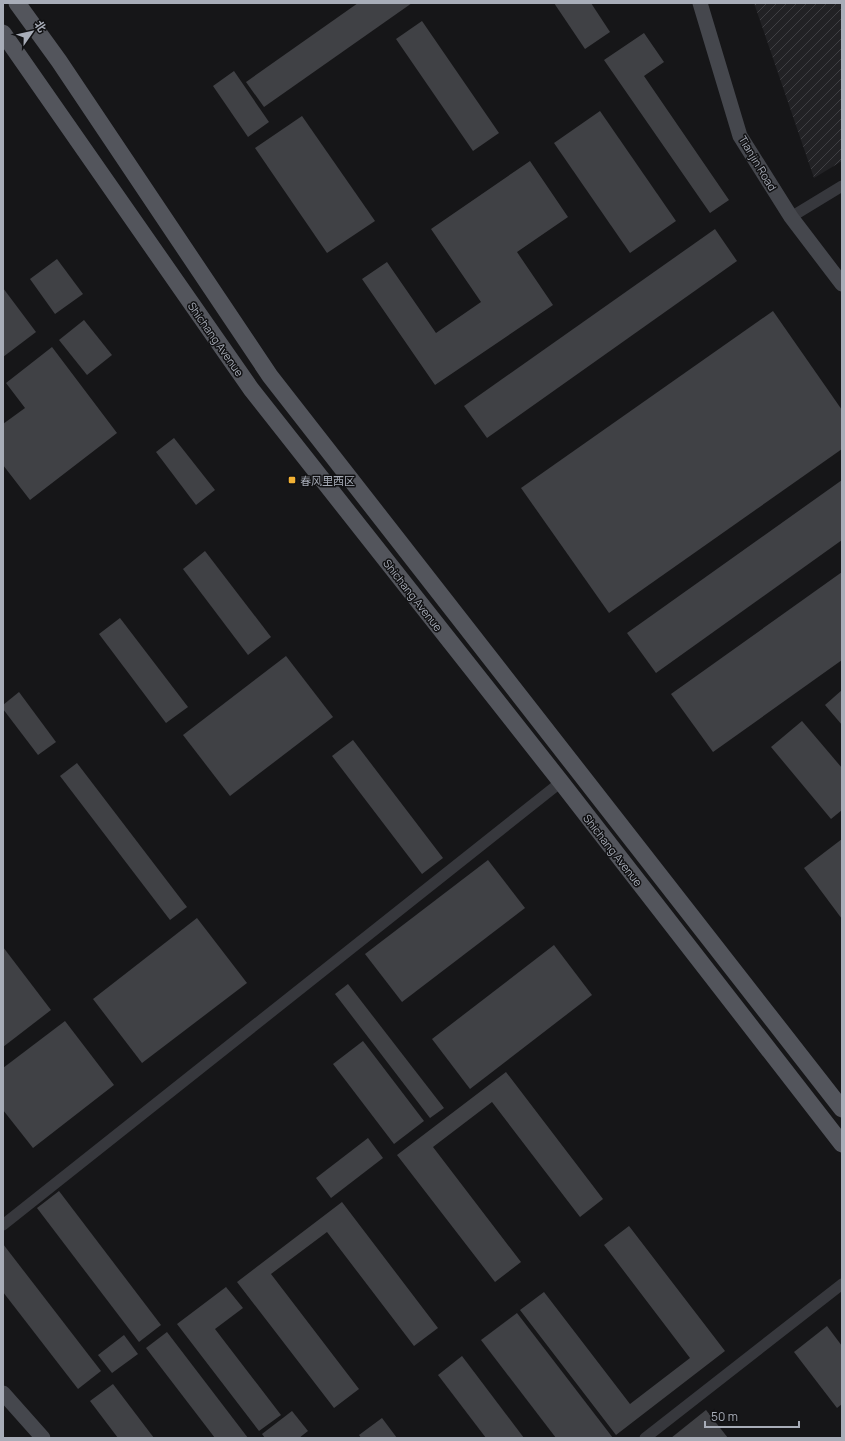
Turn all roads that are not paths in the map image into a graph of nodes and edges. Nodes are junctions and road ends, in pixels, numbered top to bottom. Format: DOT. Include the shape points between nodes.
graph roads {
  1 [pos="17,3"];
  2 [pos="700,3"];
  3 [pos="3,33"];
  4 [pos="842,186"];
  5 [pos="791,217"];
  6 [pos="842,284"];
  7 [pos="561,782"];
  8 [pos="842,1110"];
  9 [pos="842,1144"];
  10 [pos="3,1225"];
  11 [pos="842,1284"];
  12 [pos="3,1393"];
  13 [pos="43,1438"];
  14 [pos="645,1438"];
  1 -- 8 [label="main road, Shichang Avenue" via="59,61 270,376"];
  2 -- 5 [label="main road, Tianjin Road" via="740,136"];
  3 -- 7 [label="main road, Shichang Avenue" via="251,389"];
  4 -- 5 [label="street"];
  5 -- 6 [label="main road, Tianjin Road"];
  7 -- 9 [label="main road, Shichang Avenue"];
  7 -- 10 [label="street"];
  11 -- 14 [label="street"];
  12 -- 13 [label="main road"];
}
